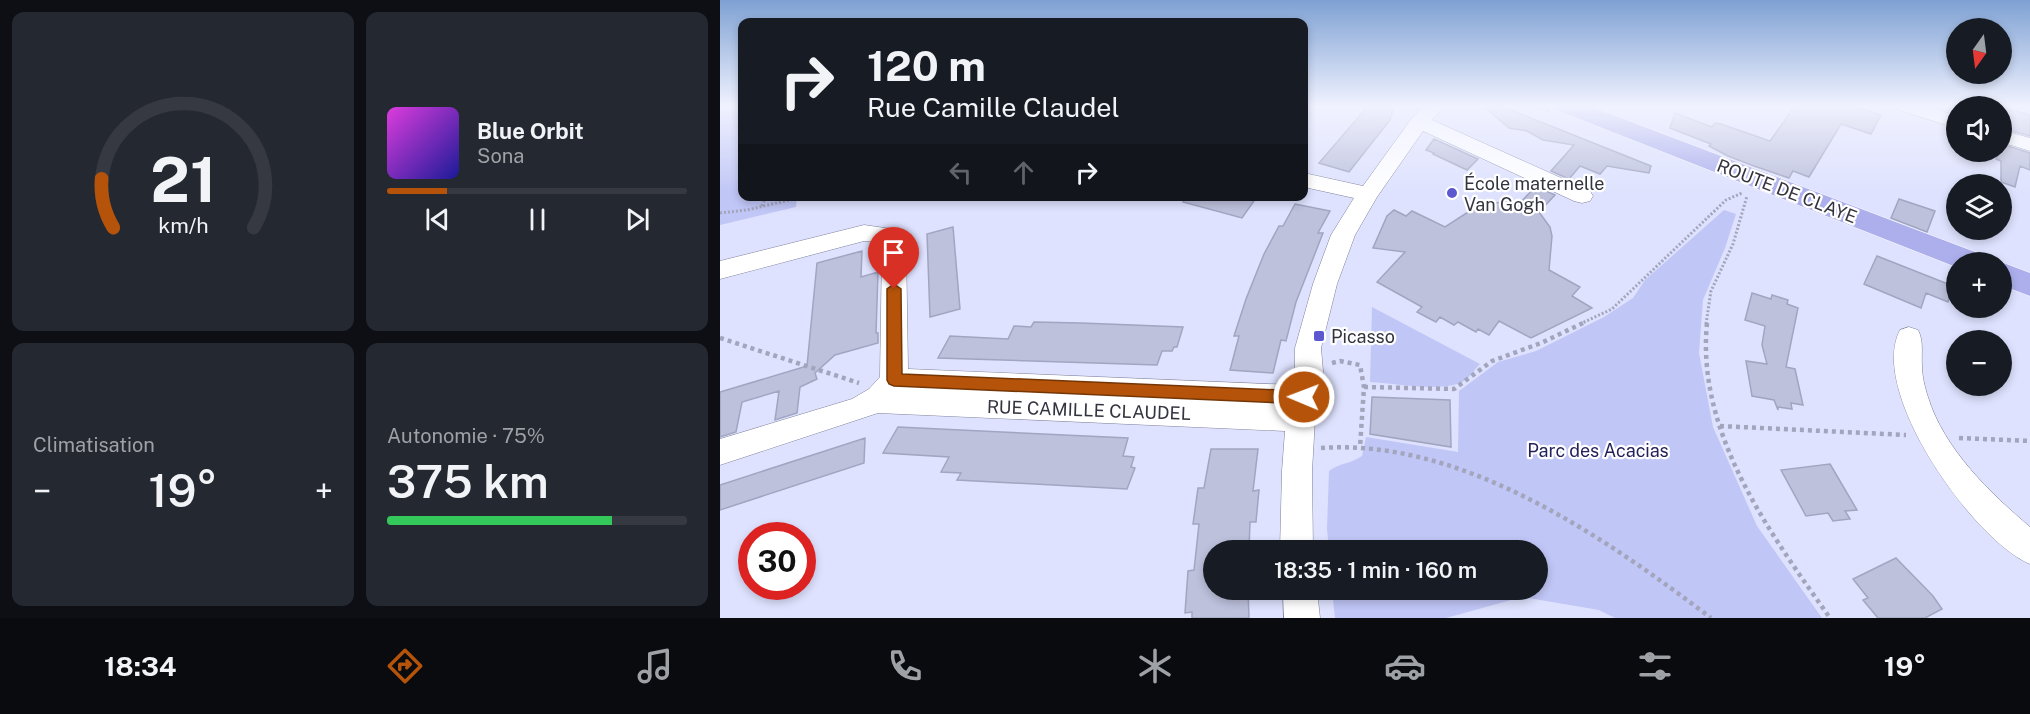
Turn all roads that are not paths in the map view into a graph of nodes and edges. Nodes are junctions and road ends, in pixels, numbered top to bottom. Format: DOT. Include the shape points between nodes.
graph roads {
  1 [pos="1412,135"];
  2 [pos="1466,135"];
  3 [pos="1642,135"];
  4 [pos="2012,139"];
  5 [pos="2030,145"];
  6 [pos="1308,181"];
  7 [pos="1368,194"];
  8 [pos="1582,196"];
  9 [pos="1947,252"];
  10 [pos="720,270"];
  11 [pos="2012,278"];
  12 [pos="2030,285"];
  13 [pos="1910,337"];
  14 [pos="886,390"];
  15 [pos="1303,409"];
  16 [pos="720,452"];
  17 [pos="1297,540"];
  18 [pos="2030,548"];
  19 [pos="1301,600"];
  20 [pos="1302,618"];
  1 -- 7 [label="street"];
  2 -- 8 [label="street"];
  3 -- 9 [label="main road, ROUTE DE CLAYE"];
  4 -- 5 [label="street"];
  6 -- 7 [label="street"];
  7 -- 15 [label="street" via="1343,235 1325,284 1308,348"];
  10 -- 14 [label="street" via="864,233 884,235 894,244"];
  11 -- 12 [label="main road"];
  13 -- 18 [label="street" via="1910,378 1931,436 1979,498"];
  14 -- 15 [label="street, RUE CAMILLE CLAUDEL"];
  14 -- 16 [label="street, RUE CAMILLE CLAUDEL" via="860,409"];
  15 -- 17 [label="street" via="1297,471"];
  19 -- 20 [label="street"];
}
